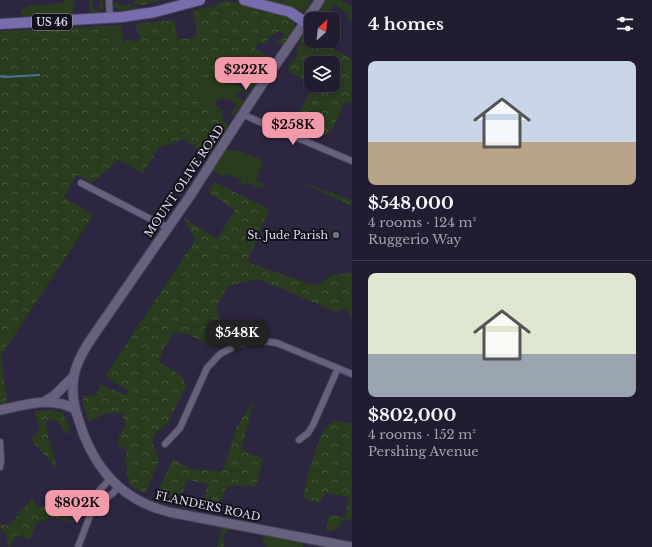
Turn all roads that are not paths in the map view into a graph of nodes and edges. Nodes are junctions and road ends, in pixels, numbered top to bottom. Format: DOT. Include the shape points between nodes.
graph roads {
  1 [pos="108,0"];
  2 [pos="200,0"];
  3 [pos="244,0"];
  4 [pos="320,0"];
  5 [pos="312,12"];
  6 [pos="110,19"];
  7 [pos="304,21"];
  8 [pos="304,23"];
  9 [pos="0,24"];
  10 [pos="243,114"];
  11 [pos="352,161"];
  12 [pos="81,183"];
  13 [pos="168,228"];
  14 [pos="338,368"];
  15 [pos="352,374"];
  16 [pos="73,377"];
  17 [pos="73,395"];
  18 [pos="44,402"];
  19 [pos="75,409"];
  20 [pos="0,410"];
  21 [pos="299,440"];
  22 [pos="0,442"];
  23 [pos="165,444"];
  24 [pos="0,467"];
  25 [pos="110,479"];
  26 [pos="118,487"];
  27 [pos="93,508"];
  28 [pos="78,547"];
  29 [pos="352,547"];
  1 -- 6 [label="street"];
  2 -- 6 [label="main road, US 46" via="155,12"];
  3 -- 7 [label="main road" via="290,12"];
  4 -- 5 [label="main road, MOUNT OLIVE ROAD"];
  6 -- 9 [label="main road, US 46"];
  8 -- 10 [label="main road, MOUNT OLIVE ROAD"];
  10 -- 11 [label="street"];
  10 -- 13 [label="main road, MOUNT OLIVE ROAD"];
  12 -- 13 [label="street"];
  13 -- 16 [label="main road, MOUNT OLIVE ROAD" via="86,346"];
  14 -- 15 [label="street"];
  14 -- 21 [label="street" via="313,425"];
  14 -- 23 [label="street" via="277,342 257,340 235,345 220,354 207,368 179,430"];
  16 -- 17 [label="main road, MOUNT OLIVE ROAD"];
  16 -- 18 [label="main road, MOUNT OLIVE ROAD"];
  17 -- 19 [label="main road, FLANDERS ROAD"];
  18 -- 19 [label="main road, MOUNT OLIVE ROAD" via="60,403"];
  18 -- 20 [label="main road, MOUNT OLIVE ROAD"];
  19 -- 25 [label="main road, FLANDERS ROAD" via="89,449"];
  22 -- 24 [label="street"];
  25 -- 26 [label="main road, FLANDERS ROAD"];
  25 -- 27 [label="street" via="96,496"];
  26 -- 27 [label="street"];
  26 -- 29 [label="main road, FLANDERS ROAD" via="142,502 163,510"];
  27 -- 28 [label="street"];
}
